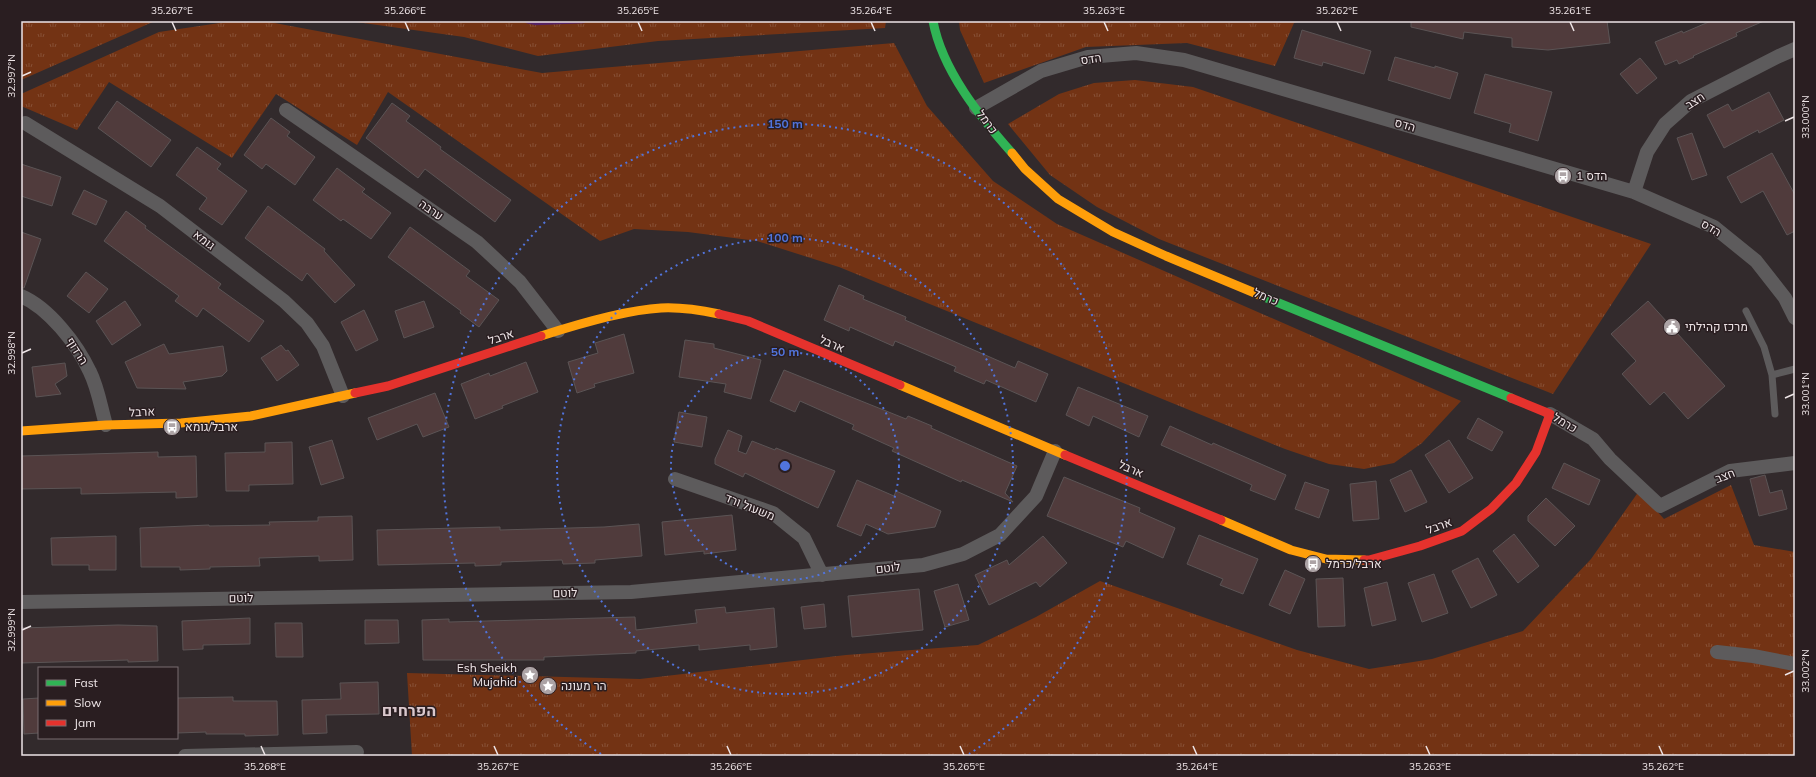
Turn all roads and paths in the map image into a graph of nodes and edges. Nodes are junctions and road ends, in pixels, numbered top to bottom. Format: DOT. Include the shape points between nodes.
graph roads {
  1 [pos="933,21"];
  2 [pos="1795,49"];
  3 [pos="976,108"];
  4 [pos="286,110"];
  5 [pos="25,123"];
  6 [pos="1634,192"];
  7 [pos="21,296"];
  8 [pos="1746,311"];
  9 [pos="1795,318"];
  10 [pos="558,331"];
  11 [pos="1795,369"];
  12 [pos="1772,375"];
  13 [pos="343,396"];
  14 [pos="1550,414"];
  15 [pos="1775,414"];
  16 [pos="106,425"];
  17 [pos="21,431"];
  18 [pos="1055,451"];
  19 [pos="1795,463"];
  20 [pos="675,479"];
  21 [pos="1660,506"];
  22 [pos="822,575"];
  23 [pos="21,602"];
  24 [pos="1717,652"];
  25 [pos="1795,664"];
  26 [pos="356,752"];
  27 [pos="185,756"];
  1 -- 3 [label="street, כרמל" via="936,37 952,72"];
  2 -- 6 [label="street, חצב" via="1692,101 1664,124 1647,152"];
  3 -- 6 [label="street, הדס" via="1041,71 1088,58 1136,53 1184,60"];
  3 -- 14 [label="street, כרמל" via="1025,169 1058,199 1113,232"];
  4 -- 10 [label="street, ערבה" via="477,242 520,282"];
  5 -- 13 [label="street, גומא" via="160,206 284,301 307,323 323,346"];
  6 -- 9 [label="street, הדס" via="1714,226 1756,261 1785,298"];
  7 -- 16 [label="street, הרדוף" via="30,300 64,330 90,372"];
  8 -- 12 [label="lane" via="1764,347"];
  10 -- 13 [label="street, ארבל" via="388,386"];
  10 -- 18 [label="street, ארבל" via="628,313 662,308 699,310 748,321"];
  11 -- 12 [label="lane"];
  12 -- 15 [label="lane"];
  13 -- 16 [label="street, ארבל" via="251,416 181,423"];
  14 -- 18 [label="street, ארבל" via="1536,452 1516,483 1491,509 1462,531 1369,560 1326,559 1291,550"];
  14 -- 21 [label="street, כרמל" via="1593,439"];
  16 -- 17 [label="street, ארבל"];
  18 -- 22 [label="street, לוטם" via="1036,496 1000,535 963,554 923,565"];
  19 -- 21 [label="street, חצב" via="1730,471"];
  20 -- 22 [label="street, משעול ורד" via="773,513 804,538"];
  22 -- 23 [label="street, לוטם" via="631,592"];
  24 -- 25 [label="street"];
  26 -- 27 [label="street"];
}
